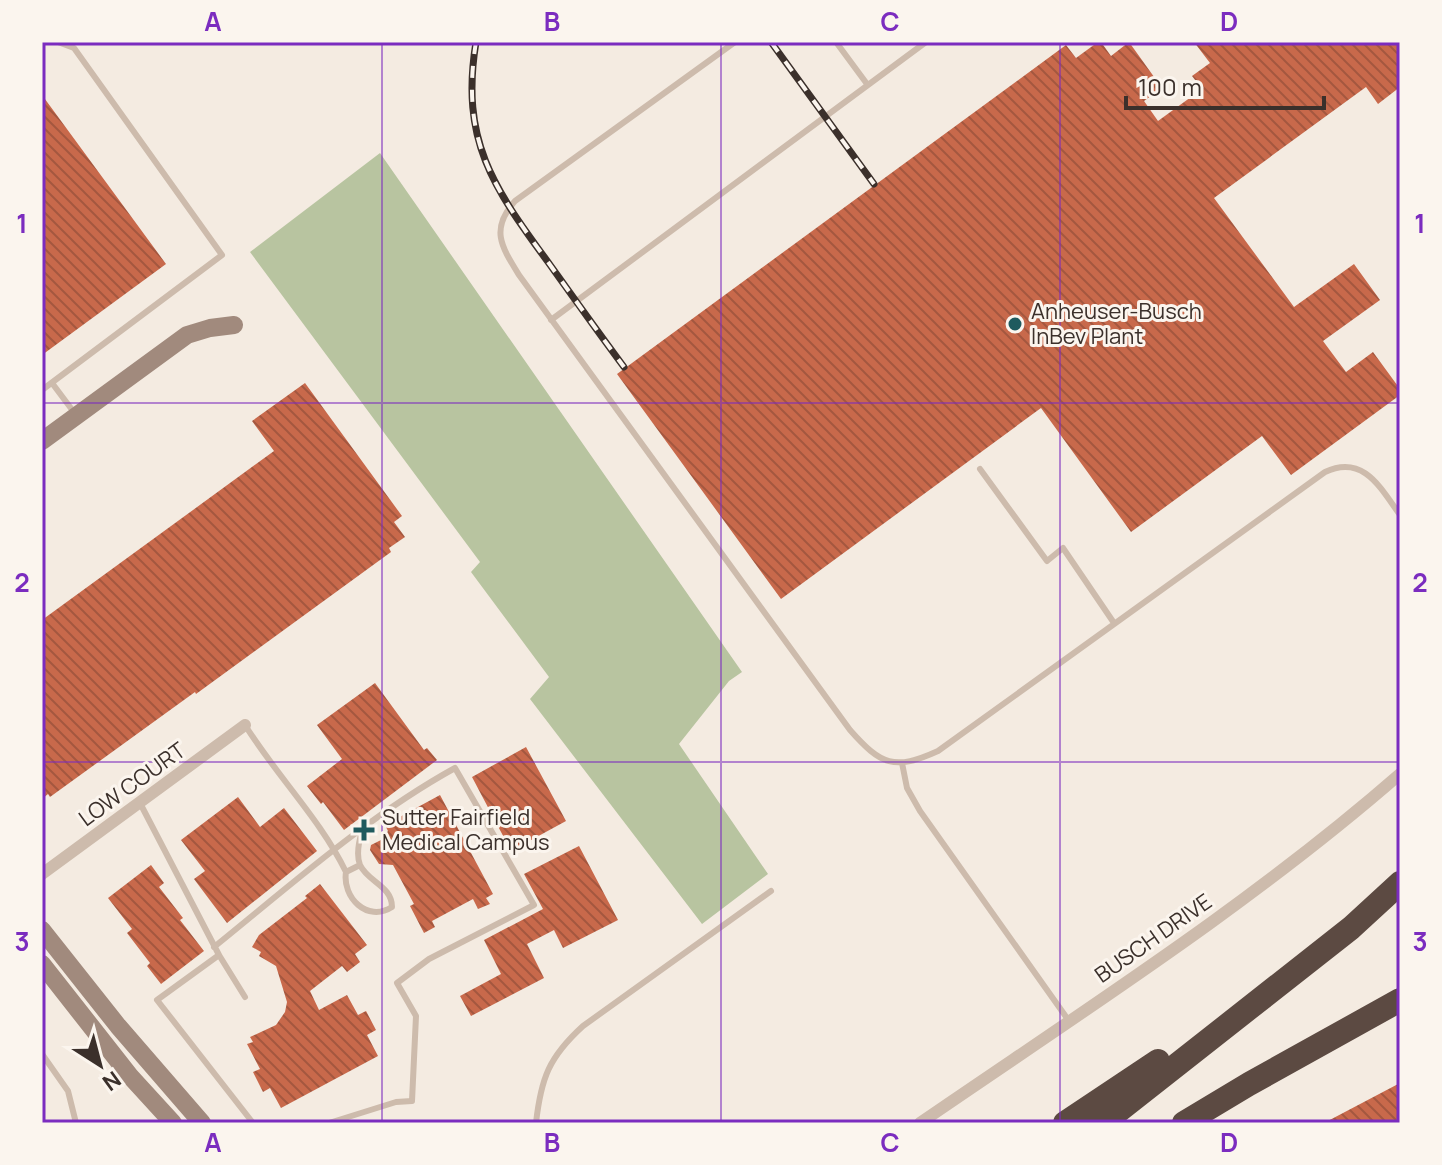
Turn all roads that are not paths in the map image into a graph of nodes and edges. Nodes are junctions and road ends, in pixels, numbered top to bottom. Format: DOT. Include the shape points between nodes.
graph roads {
  1 [pos="58,42"];
  2 [pos="735,42"];
  3 [pos="836,42"];
  4 [pos="926,42"];
  5 [pos="867,84"];
  6 [pos="551,320"];
  7 [pos="234,325"];
  8 [pos="52,383"];
  9 [pos="42,390"];
  10 [pos="77,416"];
  11 [pos="42,441"];
  12 [pos="980,469"];
  13 [pos="1400,513"];
  14 [pos="1114,623"];
  15 [pos="245,725"];
  16 [pos="902,763"];
  17 [pos="1400,774"];
  18 [pos="140,803"];
  19 [pos="362,830"];
  20 [pos="335,850"];
  21 [pos="360,865"];
  22 [pos="346,872"];
  23 [pos="42,874"];
  24 [pos="1400,883"];
  25 [pos="771,891"];
  26 [pos="1351,928"];
  27 [pos="42,930"];
  28 [pos="214,947"];
  29 [pos="219,955"];
  30 [pos="42,964"];
  31 [pos="245,997"];
  32 [pos="1400,1000"];
  33 [pos="1069,1021"];
  34 [pos="42,1054"];
  35 [pos="76,1123"];
  36 [pos="173,1123"];
  37 [pos="202,1123"];
  38 [pos="253,1123"];
  39 [pos="329,1123"];
  40 [pos="536,1123"];
  41 [pos="920,1123"];
  42 [pos="1065,1123"];
  43 [pos="1103,1123"];
  44 [pos="1184,1123"];
  45 [pos="1215,1123"];
  1 -- 8 [label="lane" via="74,48 222,255"];
  2 -- 6 [label="lane" via="508,208 499,233 503,247"];
  3 -- 5 [label="lane"];
  4 -- 5 [label="lane"];
  5 -- 6 [label="lane"];
  6 -- 16 [label="lane" via="850,730 869,751"];
  7 -- 10 [label="main road" via="187,335"];
  8 -- 9 [label="lane"];
  8 -- 10 [label="lane"];
  10 -- 11 [label="main road"];
  12 -- 14 [label="lane" via="1047,561 1063,548"];
  13 -- 14 [label="lane" via="1359,468 1335,467"];
  14 -- 16 [label="lane" via="938,751"];
  15 -- 18 [label="street, LOW COURT"];
  15 -- 20 [label="lane"];
  16 -- 33 [label="lane" via="907,788 920,811"];
  17 -- 33 [label="street, BUSCH DRIVE" via="1290,865"];
  18 -- 23 [label="street, LOW COURT"];
  18 -- 28 [label="lane"];
  19 -- 20 [label="lane"];
  19 -- 21 [label="lane"];
  19 -- 39 [label="lane" via="455,768 534,905 429,959 397,983 416,1016 412,1101"];
  20 -- 22 [label="lane"];
  20 -- 28 [label="lane"];
  21 -- 22 [label="lane"];
  21 -- 22 [label="lane" via="388,892 392,907 379,912 356,903 347,893"];
  24 -- 26 [label="highway"];
  25 -- 40 [label="lane" via="564,1043 540,1089"];
  26 -- 42 [label="highway"];
  26 -- 43 [label="highway"];
  27 -- 37 [label="main road"];
  28 -- 29 [label="lane"];
  29 -- 31 [label="lane"];
  29 -- 38 [label="lane" via="157,1000"];
  30 -- 36 [label="main road"];
  32 -- 44 [label="highway"];
  32 -- 45 [label="highway"];
  33 -- 41 [label="street, BUSCH DRIVE"];
  34 -- 35 [label="lane" via="68,1091"];
}
